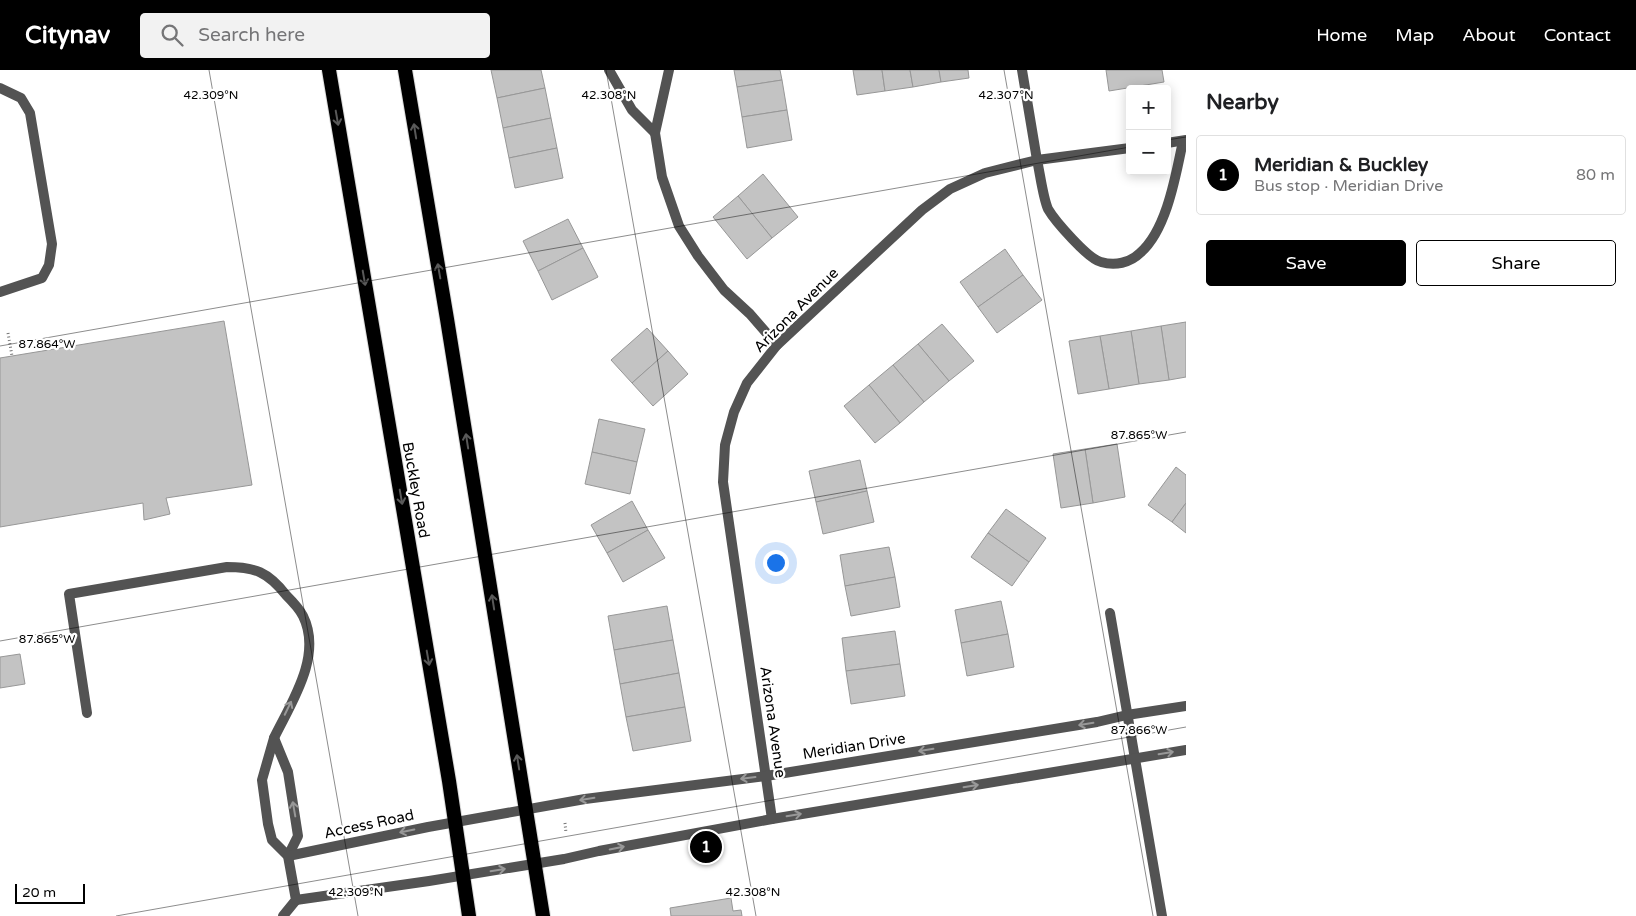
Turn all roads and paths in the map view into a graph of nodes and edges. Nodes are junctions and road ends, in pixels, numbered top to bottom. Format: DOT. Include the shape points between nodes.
graph roads {
  1 [pos="329,70"];
  2 [pos="405,70"];
  3 [pos="609,70"];
  4 [pos="669,70"];
  5 [pos="1022,70"];
  6 [pos="0,88"];
  7 [pos="655,133"];
  8 [pos="1185,140"];
  9 [pos="1171,142"];
  10 [pos="1126,149"];
  11 [pos="1037,160"];
  12 [pos="0,292"];
  13 [pos="8,333"];
  14 [pos="777,345"];
  15 [pos="12,356"];
  16 [pos="1110,613"];
  17 [pos="1186,706"];
  18 [pos="87,713"];
  19 [pos="1127,715"];
  20 [pos="274,738"];
  21 [pos="1186,750"];
  22 [pos="1135,758"];
  23 [pos="766,776"];
  24 [pos="526,810"];
  25 [pos="772,819"];
  26 [pos="455,823"];
  27 [pos="565,823"];
  28 [pos="566,833"];
  29 [pos="288,856"];
  30 [pos="534,864"];
  31 [pos="462,876"];
  32 [pos="296,900"];
  33 [pos="283,916"];
  34 [pos="469,916"];
  35 [pos="544,916"];
  36 [pos="1162,916"];
  1 -- 26 [label="highway, Buckley Road, one-way"];
  24 -- 2 [label="highway, one-way"];
  3 -- 7 [label="street" via="632,110"];
  4 -- 7 [label="street"];
  5 -- 11 [label="street"];
  6 -- 12 [label="street" via="21,98 30,113 52,244 49,265 42,278"];
  7 -- 14 [label="street" via="662,177 679,226 724,290"];
  8 -- 9 [label="street"];
  8 -- 11 [label="street" via="1170,198 1155,235 1140,254 1119,264 1099,262 1065,231 1048,208"];
  10 -- 11 [label="street, Arizona Avenue"];
  11 -- 14 [label="street, Arizona Avenue" via="985,173 950,189 922,210"];
  13 -- 15 [label="path"];
  14 -- 23 [label="street, Arizona Avenue" via="747,384 734,412 725,445 723,482"];
  16 -- 19 [label="street"];
  17 -- 19 [label="street, Meridian Drive"];
  20 -- 18 [label="street, one-way" via="302,678 310,644 308,631 302,615 275,581 262,572 244,567 227,567 69,594"];
  19 -- 22 [label="street"];
  19 -- 23 [label="street, Meridian Drive, one-way"];
  29 -- 20 [label="street, one-way" via="298,836 288,772"];
  20 -- 29 [label="street" via="262,780 272,840"];
  22 -- 21 [label="street, one-way"];
  25 -- 22 [label="street, one-way"];
  22 -- 36 [label="street"];
  23 -- 24 [label="street, Meridian Drive, one-way"];
  23 -- 25 [label="street, Arizona Avenue"];
  24 -- 26 [label="street, Access Road"];
  24 -- 30 [label="highway"];
  30 -- 25 [label="street, one-way"];
  26 -- 29 [label="street, Access Road, one-way"];
  26 -- 31 [label="highway, Buckley Road"];
  27 -- 28 [label="path"];
  29 -- 32 [label="street"];
  31 -- 30 [label="street, one-way"];
  30 -- 35 [label="highway"];
  31 -- 32 [label="street"];
  31 -- 34 [label="highway, Buckley Road"];
  32 -- 33 [label="street"];
}
